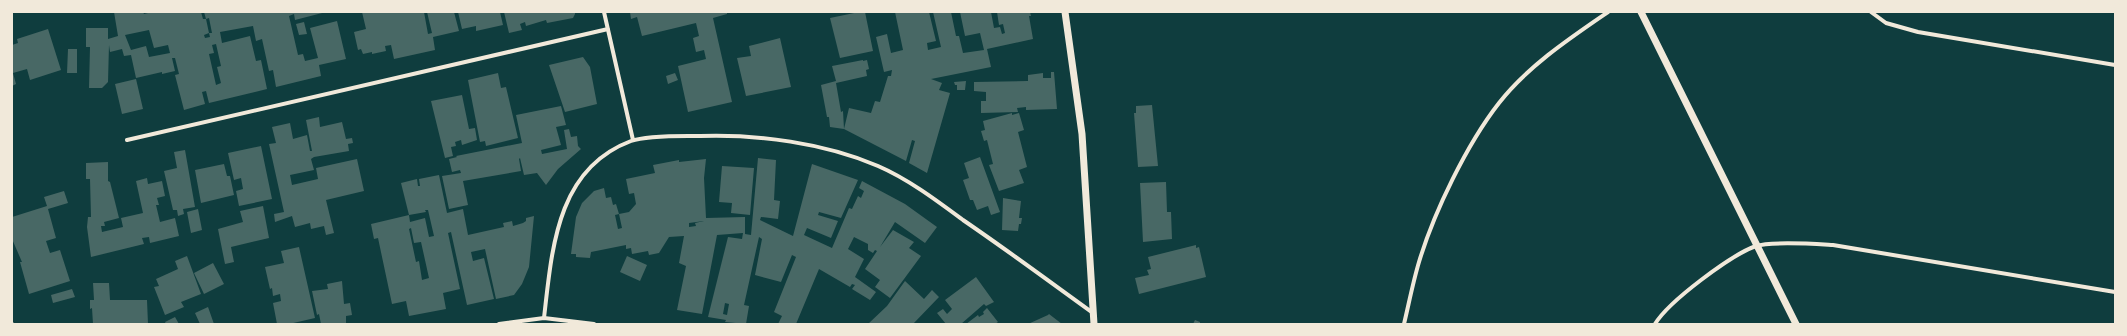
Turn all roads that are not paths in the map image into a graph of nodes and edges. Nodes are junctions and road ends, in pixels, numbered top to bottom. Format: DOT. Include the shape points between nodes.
graph roads {
  1 [pos="604,12"];
  2 [pos="1065,12"];
  3 [pos="1608,12"];
  4 [pos="1641,12"];
  5 [pos="1871,12"];
  6 [pos="608,29"];
  7 [pos="2115,65"];
  8 [pos="127,140"];
  9 [pos="633,140"];
  10 [pos="1758,246"];
  11 [pos="2115,292"];
  12 [pos="1095,314"];
  13 [pos="544,318"];
  14 [pos="499,324"];
  15 [pos="594,324"];
  16 [pos="1094,324"];
  17 [pos="1404,324"];
  18 [pos="1655,324"];
  19 [pos="1796,324"];
  1 -- 6 [label="street"];
  2 -- 12 [label="street" via="1082,134"];
  3 -- 17 [label="street" via="1532,69 1499,103 1470,146 1443,199 1419,262"];
  4 -- 10 [label="street"];
  5 -- 7 [label="street" via="1886,23 1918,32"];
  6 -- 8 [label="street"];
  6 -- 9 [label="street"];
  9 -- 12 [label="street" via="708,136 768,138 822,148 877,166 919,188"];
  9 -- 13 [label="street" via="608,152 587,170 572,191 558,224"];
  10 -- 11 [label="street" via="1833,245"];
  10 -- 18 [label="street" via="1733,256 1689,289"];
  10 -- 19 [label="street"];
  12 -- 16 [label="street"];
  13 -- 14 [label="street"];
  13 -- 15 [label="street"];
}
